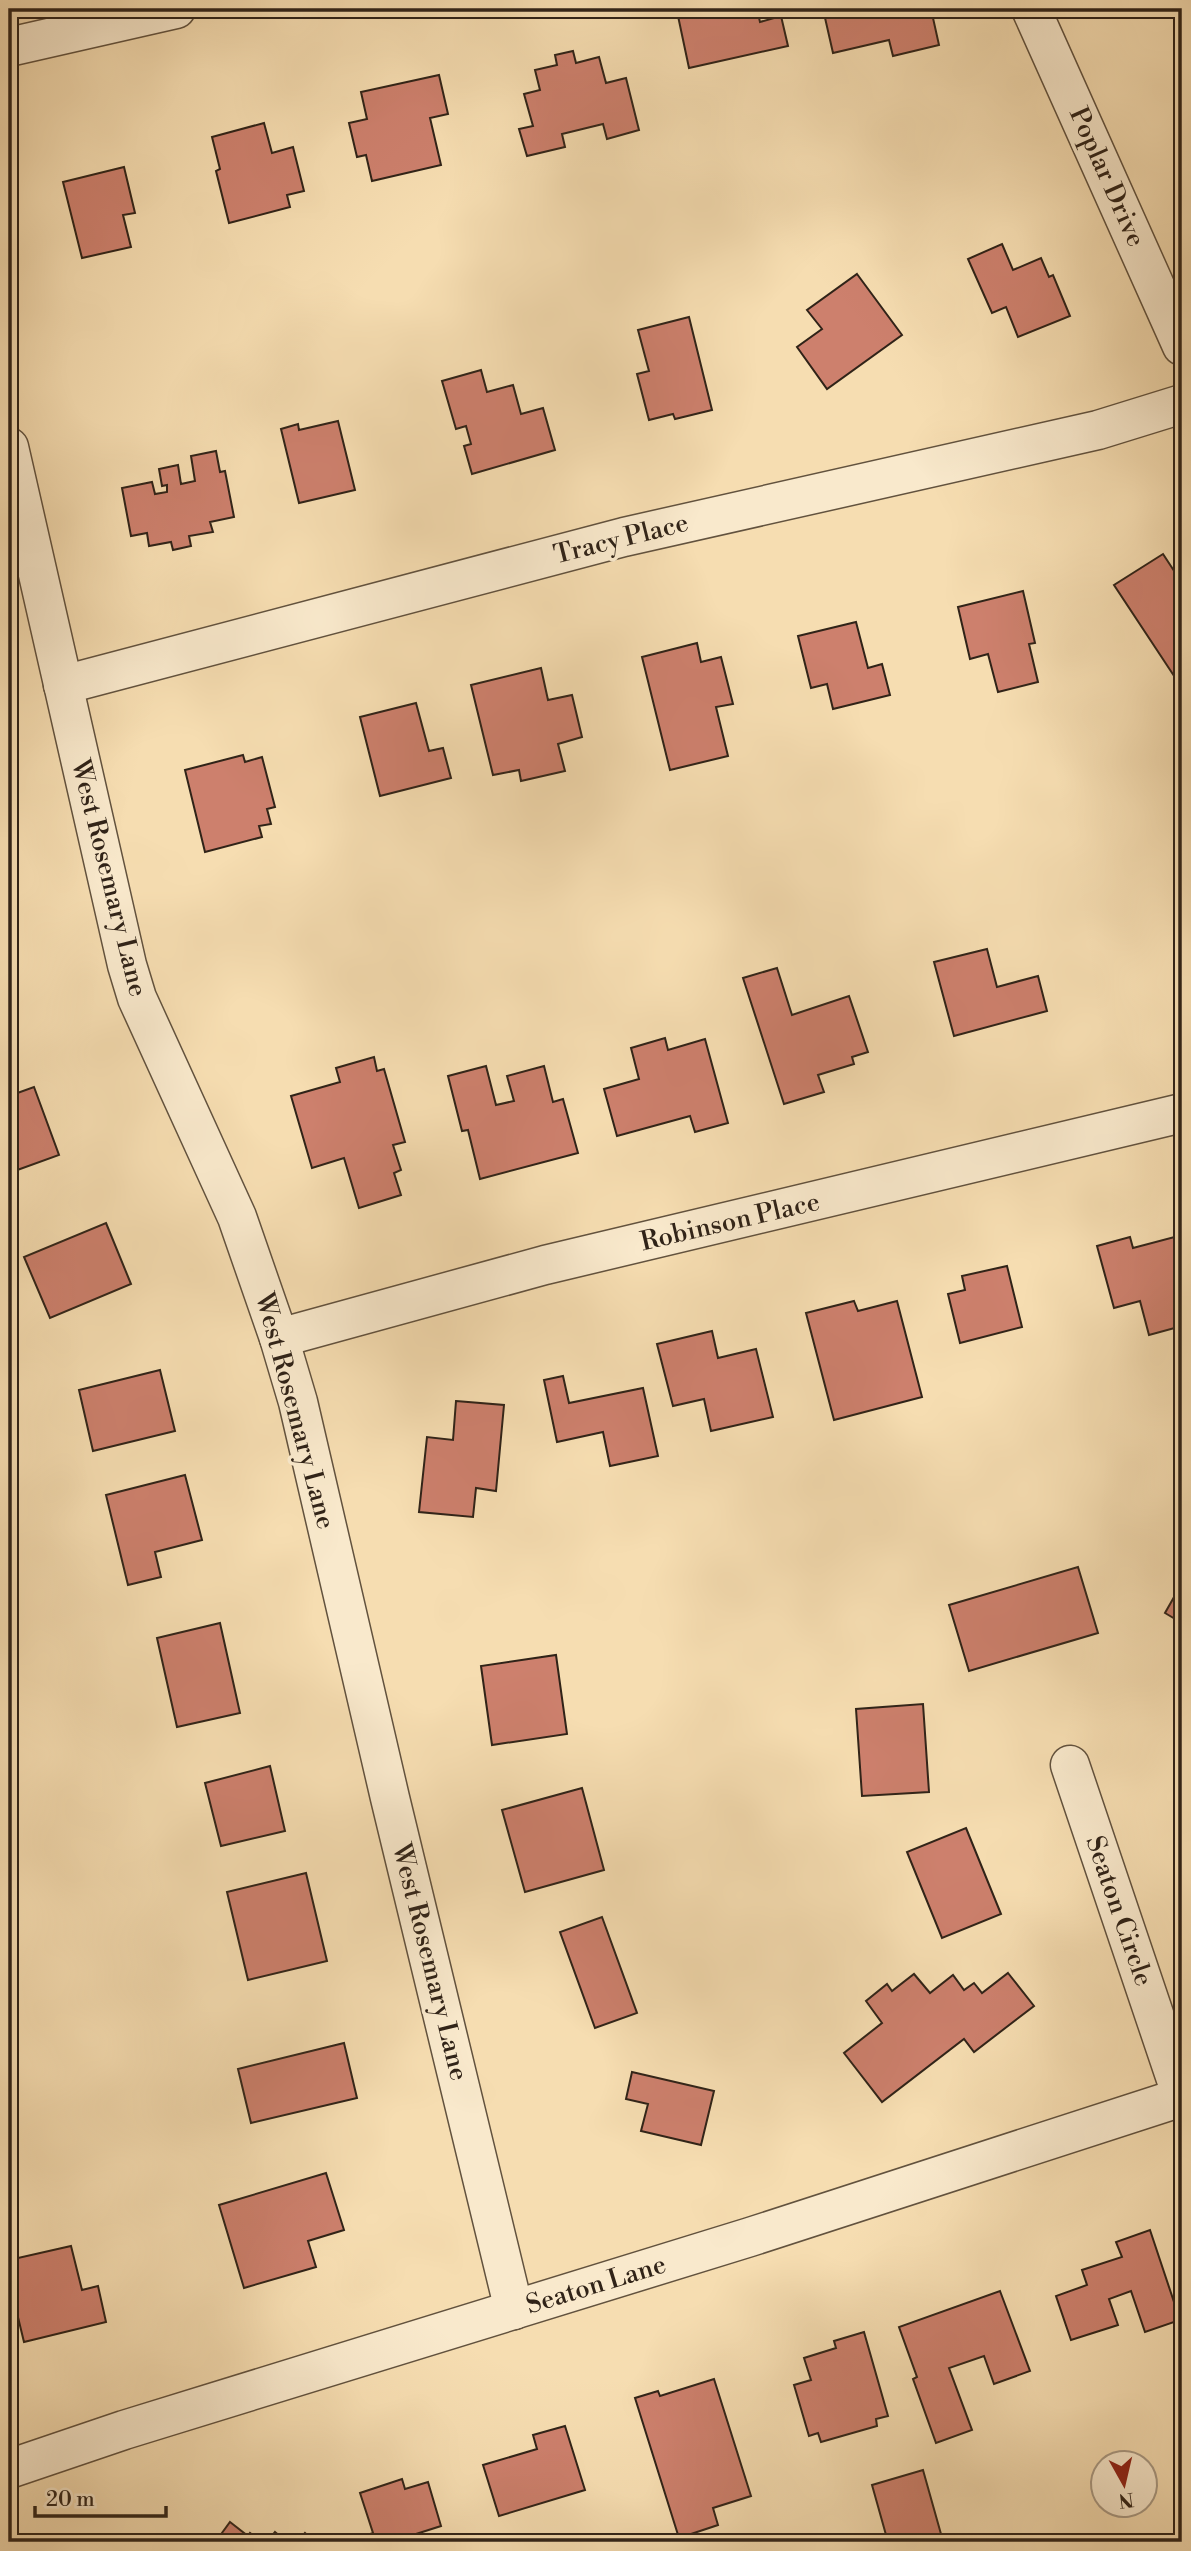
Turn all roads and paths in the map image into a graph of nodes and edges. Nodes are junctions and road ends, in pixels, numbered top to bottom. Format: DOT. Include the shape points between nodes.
graph roads {
  1 [pos="176,9"];
  2 [pos="1031,9"];
  3 [pos="9,47"];
  4 [pos="1182,346"];
  5 [pos="1182,404"];
  6 [pos="9,447"];
  7 [pos="63,685"];
  8 [pos="1182,1113"];
  9 [pos="279,1338"];
  10 [pos="1070,1765"];
  11 [pos="1182,2097"];
  12 [pos="514,2310"];
  13 [pos="9,2469"];
  1 -- 3 [label="street"];
  2 -- 4 [label="street, Poplar Drive"];
  5 -- 7 [label="street, Tracy Place" via="1098,430 624,537"];
  6 -- 7 [label="street, West Rosemary Lane"];
  7 -- 9 [label="street, West Rosemary Lane" via="136,998 237,1217"];
  8 -- 9 [label="street, Robinson Place" via="545,1265"];
  9 -- 12 [label="street, West Rosemary Lane"];
  10 -- 11 [label="street, Seaton Circle"];
  11 -- 12 [label="street, Seaton Lane"];
  12 -- 13 [label="street, Seaton Lane"];
}
